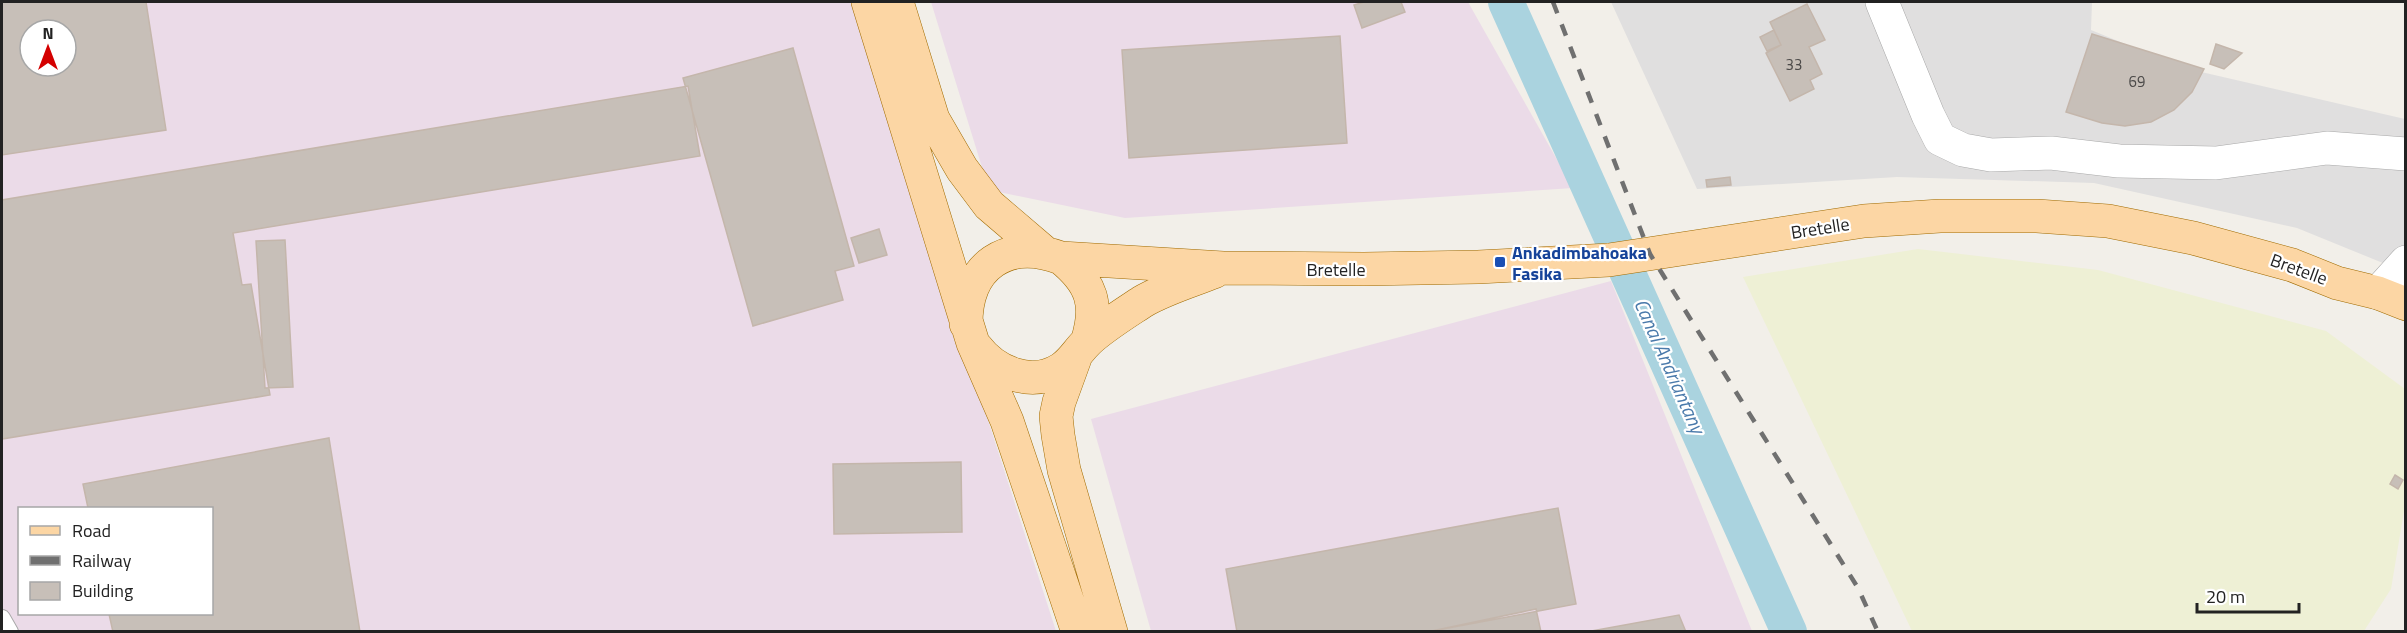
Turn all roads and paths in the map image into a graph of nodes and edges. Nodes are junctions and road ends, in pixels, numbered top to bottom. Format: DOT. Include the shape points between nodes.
graph roads {
  1 [pos="868,2"];
  2 [pos="897,2"];
  3 [pos="1882,2"];
  4 [pos="2406,154"];
  5 [pos="1052,255"];
  6 [pos="2406,262"];
  7 [pos="1223,268"];
  8 [pos="2392,299"];
  9 [pos="970,333"];
  10 [pos="1081,350"];
  11 [pos="2,618"];
  12 [pos="10,632"];
  13 [pos="1078,632"];
  14 [pos="1111,632"];
  1 -- 9 [label="main road"];
  2 -- 5 [label="main road" via="933,119 962,170 990,205"];
  3 -- 4 [label="street" via="1940,139 1963,150 1991,155 2051,153 2216,163 2327,148"];
  5 -- 7 [label="main road, Bretelle"];
  5 -- 9 [label="main road" via="1023,250 986,267 973,284 966,303"];
  5 -- 10 [label="main road" via="1076,270 1093,304 1093,324"];
  6 -- 8 [label="street"];
  7 -- 8 [label="main road, Bretelle" via="1439,268 1609,260 1864,221 2037,216 2108,221 2193,238 2263,256"];
  7 -- 10 [label="main road" via="1144,301"];
  9 -- 10 [label="main road" via="985,359 1001,371 1020,376 1040,376 1059,370"];
  9 -- 13 [label="main road" via="1007,421"];
  10 -- 14 [label="main road" via="1059,402 1058,435 1064,470"];
  11 -- 12 [label="lane"];
}
